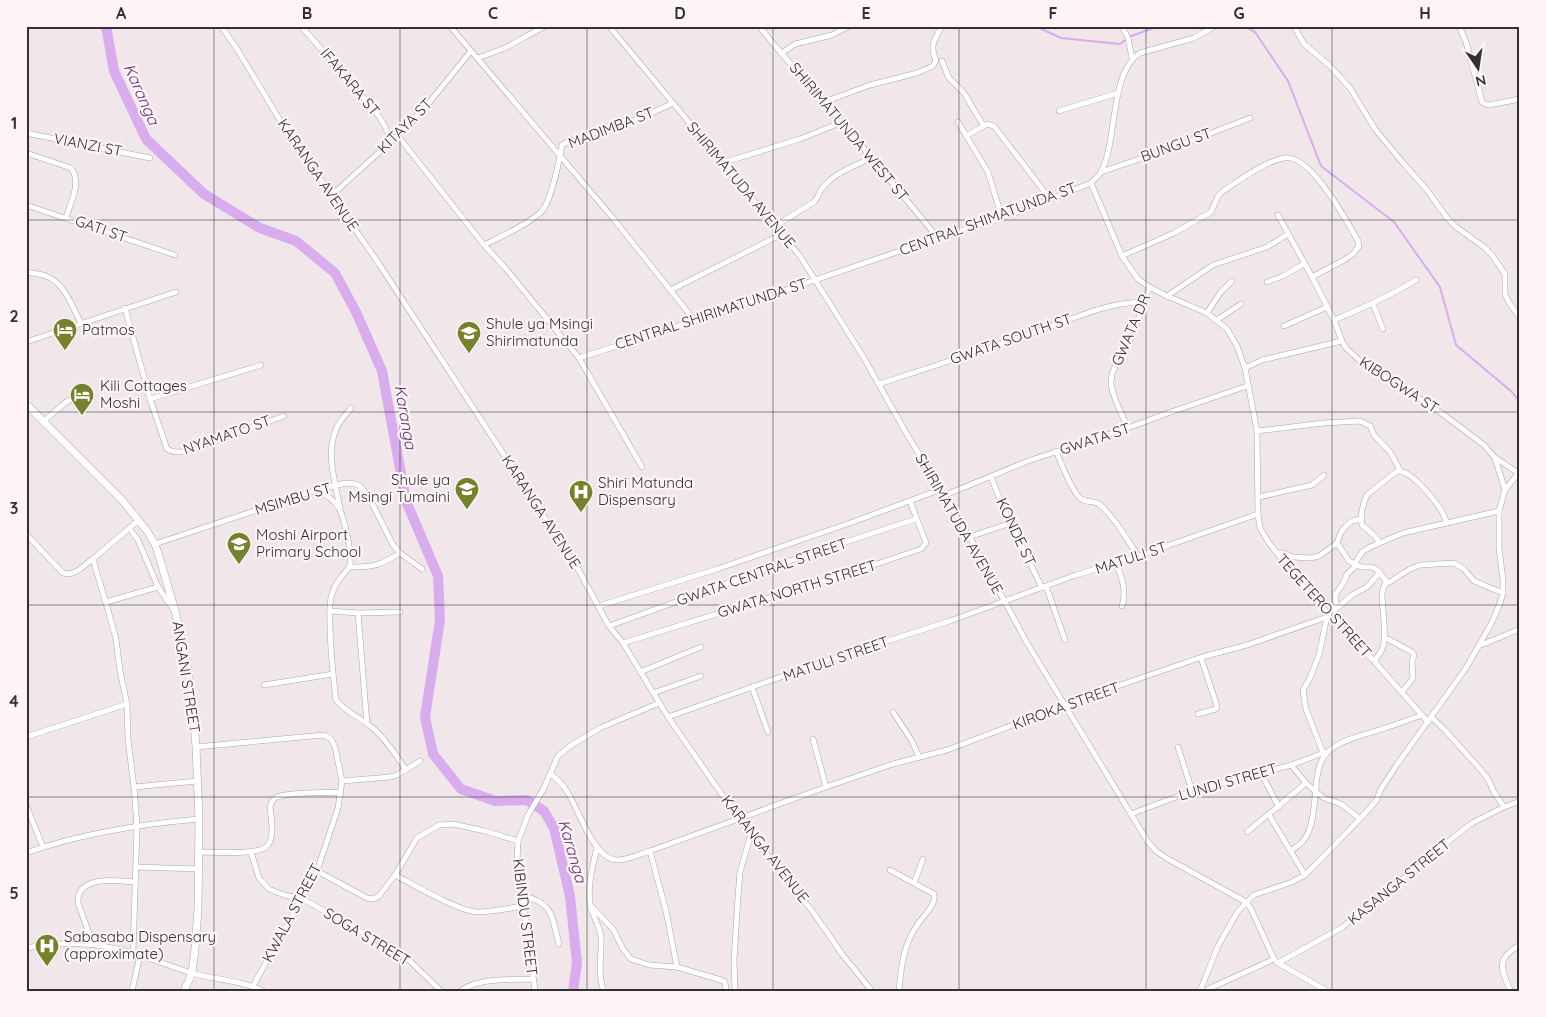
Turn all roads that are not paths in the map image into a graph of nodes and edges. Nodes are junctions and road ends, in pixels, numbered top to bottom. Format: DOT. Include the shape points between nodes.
graph roads {
  1 [pos="221,26"];
  2 [pos="301,26"];
  3 [pos="450,26"];
  4 [pos="545,26"];
  5 [pos="609,26"];
  6 [pos="759,26"];
  7 [pos="849,26"];
  8 [pos="942,26"];
  9 [pos="1215,26"];
  10 [pos="1294,26"];
  11 [pos="1459,26"];
  12 [pos="1123,27"];
  13 [pos="471,51"];
  14 [pos="782,53"];
  15 [pos="478,58"];
  16 [pos="1132,58"];
  17 [pos="942,61"];
  18 [pos="1118,93"];
  19 [pos="1520,98"];
  20 [pos="824,102"];
  21 [pos="673,103"];
  22 [pos="1059,111"];
  23 [pos="1250,118"];
  24 [pos="842,122"];
  25 [pos="958,122"];
  26 [pos="983,125"];
  27 [pos="26,133"];
  28 [pos="398,136"];
  29 [pos="966,136"];
  30 [pos="390,142"];
  31 [pos="26,153"];
  32 [pos="561,156"];
  33 [pos="150,158"];
  34 [pos="871,158"];
  35 [pos="722,163"];
  36 [pos="1101,172"];
  37 [pos="1091,182"];
  38 [pos="332,195"];
  39 [pos="1050,198"];
  40 [pos="26,205"];
  41 [pos="1278,215"];
  42 [pos="66,217"];
  43 [pos="1002,218"];
  44 [pos="775,226"];
  45 [pos="782,234"];
  46 [pos="1288,234"];
  47 [pos="938,238"];
  48 [pos="484,245"];
  49 [pos="175,255"];
  50 [pos="1122,256"];
  51 [pos="1304,264"];
  52 [pos="26,272"];
  53 [pos="1312,277"];
  54 [pos="815,280"];
  55 [pos="1416,280"];
  56 [pos="1232,281"];
  57 [pos="1267,282"];
  58 [pos="1149,287"];
  59 [pos="671,290"];
  60 [pos="176,292"];
  61 [pos="1168,296"];
  62 [pos="1144,302"];
  63 [pos="1241,304"];
  64 [pos="1373,304"];
  65 [pos="1327,307"];
  66 [pos="125,308"];
  67 [pos="1207,313"];
  68 [pos="1520,318"];
  69 [pos="1217,320"];
  70 [pos="1334,320"];
  71 [pos="695,321"];
  72 [pos="81,323"];
  73 [pos="1284,326"];
  74 [pos="1383,329"];
  75 [pos="1342,341"];
  76 [pos="26,342"];
  77 [pos="579,358"];
  78 [pos="261,364"];
  79 [pos="1245,368"];
  80 [pos="879,384"];
  81 [pos="1247,386"];
  82 [pos="90,390"];
  83 [pos="150,399"];
  84 [pos="26,404"];
  85 [pos="351,408"];
  86 [pos="284,416"];
  87 [pos="44,421"];
  88 [pos="1128,428"];
  89 [pos="1257,431"];
  90 [pos="1056,451"];
  91 [pos="1495,458"];
  92 [pos="642,467"];
  93 [pos="1400,470"];
  94 [pos="1519,472"];
  95 [pos="1324,475"];
  96 [pos="991,477"];
  97 [pos="336,486"];
  98 [pos="318,490"];
  99 [pos="939,490"];
  100 [pos="1505,490"];
  101 [pos="943,496"];
  102 [pos="1259,497"];
  103 [pos="910,501"];
  104 [pos="340,511"];
  105 [pos="1499,511"];
  106 [pos="1258,514"];
  107 [pos="1361,518"];
  108 [pos="916,519"];
  109 [pos="139,520"];
  110 [pos="1011,523"];
  111 [pos="1448,523"];
  112 [pos="129,528"];
  113 [pos="26,534"];
  114 [pos="969,537"];
  115 [pos="1379,542"];
  116 [pos="1336,543"];
  117 [pos="154,544"];
  118 [pos="400,553"];
  119 [pos="1277,553"];
  120 [pos="1138,556"];
  121 [pos="94,558"];
  122 [pos="1116,564"];
  123 [pos="1356,565"];
  124 [pos="350,567"];
  125 [pos="422,569"];
  126 [pos="1380,572"];
  127 [pos="1386,582"];
  128 [pos="158,587"];
  129 [pos="1044,587"];
  130 [pos="1502,593"];
  131 [pos="1004,601"];
  132 [pos="106,602"];
  133 [pos="599,606"];
  134 [pos="1122,606"];
  135 [pos="330,611"];
  136 [pos="400,612"];
  137 [pos="358,613"];
  138 [pos="176,614"];
  139 [pos="1330,614"];
  140 [pos="609,626"];
  141 [pos="1520,629"];
  142 [pos="1384,637"];
  143 [pos="1065,640"];
  144 [pos="623,644"];
  145 [pos="1480,645"];
  146 [pos="701,647"];
  147 [pos="1201,658"];
  148 [pos="1374,661"];
  149 [pos="640,672"];
  150 [pos="333,674"];
  151 [pos="701,676"];
  152 [pos="264,685"];
  153 [pos="752,687"];
  154 [pos="1402,692"];
  155 [pos="653,693"];
  156 [pos="659,703"];
  157 [pos="127,704"];
  158 [pos="1065,706"];
  159 [pos="893,712"];
  160 [pos="1198,714"];
  161 [pos="1422,715"];
  162 [pos="668,717"];
  163 [pos="1429,720"];
  164 [pos="367,724"];
  165 [pos="768,732"];
  166 [pos="26,737"];
  167 [pos="813,739"];
  168 [pos="196,747"];
  169 [pos="1178,747"];
  170 [pos="1325,753"];
  171 [pos="919,758"];
  172 [pos="420,761"];
  173 [pos="1291,765"];
  174 [pos="406,770"];
  175 [pos="550,773"];
  176 [pos="1261,773"];
  177 [pos="197,781"];
  178 [pos="342,781"];
  179 [pos="1306,783"];
  180 [pos="134,787"];
  181 [pos="826,787"];
  182 [pos="1192,791"];
  183 [pos="341,792"];
  184 [pos="1316,792"];
  185 [pos="1520,801"];
  186 [pos="26,805"];
  187 [pos="1279,807"];
  188 [pos="1504,807"];
  189 [pos="1131,814"];
  190 [pos="1269,815"];
  191 [pos="199,818"];
  192 [pos="739,819"];
  193 [pos="1360,819"];
  194 [pos="137,826"];
  195 [pos="1247,832"];
  196 [pos="751,834"];
  197 [pos="518,841"];
  198 [pos="43,847"];
  199 [pos="598,847"];
  200 [pos="1290,851"];
  201 [pos="199,852"];
  202 [pos="251,852"];
  203 [pos="650,852"];
  204 [pos="26,853"];
  205 [pos="922,859"];
  206 [pos="136,867"];
  207 [pos="198,868"];
  208 [pos="890,870"];
  209 [pos="317,871"];
  210 [pos="395,875"];
  211 [pos="1304,875"];
  212 [pos="135,882"];
  213 [pos="914,883"];
  214 [pos="522,894"];
  215 [pos="303,898"];
  216 [pos="1246,902"];
  217 [pos="524,906"];
  218 [pos="591,906"];
  219 [pos="93,944"];
  220 [pos="560,944"];
  221 [pos="1520,944"];
  222 [pos="27,946"];
  223 [pos="133,953"];
  224 [pos="140,955"];
  225 [pos="1276,961"];
  226 [pos="677,968"];
  227 [pos="192,973"];
  228 [pos="533,979"];
  229 [pos="253,986"];
  230 [pos="1323,990"];
  231 [pos="132,991"];
  232 [pos="184,991"];
  233 [pos="263,991"];
  234 [pos="441,991"];
  235 [pos="460,991"];
  236 [pos="535,991"];
  237 [pos="604,991"];
  238 [pos="726,991"];
  239 [pos="735,991"];
  240 [pos="872,991"];
  241 [pos="899,991"];
  242 [pos="1200,991"];
  243 [pos="1204,991"];
  244 [pos="1511,991"];
  1 -- 38 [label="street, KARANGA AVENUE" via="281,122"];
  2 -- 30 [label="street, IFAKARA ST" via="385,124"];
  3 -- 13 [label="street"];
  4 -- 15 [label="street" via="505,48"];
  5 -- 21 [label="street, SHIRIMATUDA AVENUE"];
  6 -- 14 [label="street, SHIRIMATUNDA WEST ST"];
  7 -- 14 [label="street" via="802,41"];
  8 -- 20 [label="street" via="933,43 932,53 936,60 933,66"];
  9 -- 16 [label="street" via="1194,38"];
  10 -- 68 [label="street" via="1304,44 1350,88 1375,129 1447,218 1492,255 1504,274 1508,302"];
  11 -- 19 [label="street" via="1482,102 1489,104"];
  12 -- 16 [label="street"];
  13 -- 15 [label="street"];
  13 -- 28 [label="street, KITAYA ST"];
  14 -- 20 [label="street, SHIRIMATUNDA WEST ST"];
  15 -- 32 [label="street"];
  16 -- 18 [label="street, CENTRAL SHIMATUNDA ST"];
  17 -- 26 [label="street" via="948,78 964,93"];
  18 -- 22 [label="street"];
  18 -- 36 [label="street, CENTRAL SHIMATUNDA ST" via="1111,139"];
  20 -- 24 [label="street, SHIRIMATUNDA WEST ST"];
  21 -- 32 [label="street, MADIMBA ST" via="643,117 565,143"];
  21 -- 35 [label="street, SHIRIMATUDA AVENUE"];
  23 -- 36 [label="street, BUNGU ST"];
  24 -- 34 [label="street, SHIRIMATUNDA WEST ST"];
  24 -- 35 [label="street" via="786,144"];
  25 -- 29 [label="street"];
  26 -- 29 [label="street"];
  26 -- 39 [label="street" via="994,126"];
  27 -- 33 [label="street, VIANZI ST"];
  28 -- 30 [label="street, KITAYA ST"];
  28 -- 48 [label="street"];
  29 -- 43 [label="street" via="988,172"];
  30 -- 38 [label="street, KITAYA ST"];
  31 -- 42 [label="street" via="71,168 76,174"];
  32 -- 48 [label="street, MADIMBA ST" via="548,202 542,211"];
  32 -- 59 [label="street"];
  34 -- 44 [label="street" via="838,174 824,185 814,202"];
  34 -- 47 [label="street, SHIRIMATUNDA WEST ST"];
  35 -- 44 [label="street, SHIRIMATUDA AVENUE"];
  36 -- 37 [label="street, CENTRAL SHIMATUNDA ST"];
  37 -- 39 [label="street, CENTRAL SHIMATUNDA ST"];
  37 -- 50 [label="street, TEGETERO STREET"];
  38 -- 133 [label="street, KARANGA AVENUE" via="511,465"];
  39 -- 43 [label="street, CENTRAL SHIMATUNDA ST"];
  40 -- 42 [label="street, GATI ST"];
  41 -- 46 [label="street, KIBOGWA ST"];
  42 -- 49 [label="street, GATI ST"];
  43 -- 47 [label="street, CENTRAL SHIMATUNDA ST"];
  44 -- 45 [label="street, SHIRIMATUDA AVENUE"];
  45 -- 54 [label="street, SHIRIMATUDA AVENUE"];
  45 -- 59 [label="street"];
  46 -- 51 [label="street, KIBOGWA ST"];
  46 -- 61 [label="street" via="1267,247 1213,265"];
  47 -- 54 [label="street, CENTRAL SHIMATUNDA ST"];
  48 -- 77 [label="street"];
  50 -- 53 [label="street" via="1211,212 1223,191 1268,164 1292,158 1305,166 1333,197 1358,240 1359,246 1353,254"];
  50 -- 58 [label="street, TEGETERO STREET" via="1138,279"];
  51 -- 53 [label="street, KIBOGWA ST"];
  51 -- 57 [label="street"];
  52 -- 72 [label="street" via="56,281"];
  53 -- 65 [label="street, KIBOGWA ST"];
  54 -- 71 [label="street, CENTRAL SHIRIMATUNDA ST"];
  54 -- 80 [label="street, SHIRIMATUDA AVENUE"];
  55 -- 64 [label="street"];
  56 -- 67 [label="street"];
  58 -- 61 [label="street, TEGETERO STREET"];
  58 -- 62 [label="street, GWATA DR"];
  59 -- 71 [label="street"];
  60 -- 66 [label="street"];
  61 -- 67 [label="street, TEGETERO STREET"];
  62 -- 80 [label="street, GWATA SOUTH ST" via="1100,308"];
  62 -- 88 [label="street, GWATA DR" via="1129,342 1114,366 1111,380"];
  63 -- 69 [label="street"];
  64 -- 70 [label="street"];
  64 -- 74 [label="street"];
  65 -- 70 [label="street, KIBOGWA ST"];
  65 -- 73 [label="street"];
  66 -- 72 [label="street"];
  66 -- 83 [label="street, NYAMATO ST"];
  67 -- 69 [label="street, TEGETERO STREET"];
  69 -- 79 [label="street, TEGETERO STREET" via="1237,346"];
  70 -- 75 [label="street, KIBOGWA ST"];
  71 -- 77 [label="street, CENTRAL SHIRIMATUNDA ST"];
  72 -- 76 [label="street"];
  75 -- 79 [label="street" via="1262,360"];
  75 -- 91 [label="street, KIBOGWA ST" via="1358,359 1440,412 1484,445"];
  77 -- 92 [label="street"];
  78 -- 83 [label="street"];
  79 -- 81 [label="street, TEGETERO STREET"];
  80 -- 99 [label="street, SHIRIMATUDA AVENUE"];
  81 -- 88 [label="street, GWATA ST"];
  81 -- 89 [label="street, TEGETERO STREET"];
  82 -- 87 [label="street" via="66,402"];
  83 -- 86 [label="street, NYAMATO ST" via="167,449 171,452 192,450"];
  84 -- 87 [label="street, ANGANI STREET"];
  85 -- 97 [label="street" via="337,426 331,449"];
  87 -- 109 [label="street, ANGANI STREET"];
  88 -- 90 [label="street, GWATA ST"];
  89 -- 93 [label="street" via="1360,421 1370,426"];
  89 -- 102 [label="street, TEGETERO STREET"];
  90 -- 96 [label="street, GWATA ST"];
  90 -- 120 [label="street" via="1080,499 1097,502"];
  91 -- 94 [label="street"];
  91 -- 100 [label="street, KIBOGWA ST"];
  93 -- 107 [label="street" via="1368,495"];
  93 -- 111 [label="street" via="1419,483 1441,509"];
  94 -- 100 [label="street"];
  95 -- 102 [label="street" via="1312,485"];
  96 -- 101 [label="street, GWATA ST"];
  96 -- 110 [label="street, KONDE ST"];
  97 -- 98 [label="street, MSIMBU ST"];
  97 -- 104 [label="street"];
  97 -- 118 [label="street, MSIMBU ST" via="346,483 361,487"];
  98 -- 104 [label="street" via="326,494"];
  98 -- 117 [label="street, MSIMBU ST"];
  99 -- 101 [label="street, SHIRIMATUDA AVENUE"];
  99 -- 103 [label="street"];
  100 -- 105 [label="street"];
  101 -- 114 [label="street, SHIRIMATUDA AVENUE"];
  102 -- 106 [label="street, TEGETERO STREET"];
  103 -- 108 [label="street, GWATA NORTH STREET"];
  103 -- 133 [label="street" via="717,569"];
  104 -- 124 [label="street" via="350,550"];
  105 -- 111 [label="street"];
  105 -- 130 [label="street"];
  106 -- 119 [label="street, TEGETERO STREET" via="1260,528"];
  106 -- 120 [label="street, MATULI ST"];
  107 -- 115 [label="street" via="1362,525"];
  107 -- 116 [label="street" via="1347,525"];
  108 -- 140 [label="street, GWATA CENTRAL STREET"];
  108 -- 144 [label="street, GWATA NORTH STREET" via="926,543 921,549"];
  109 -- 112 [label="street"];
  109 -- 117 [label="street, ANGANI STREET"];
  110 -- 114 [label="street"];
  110 -- 129 [label="street, KONDE ST"];
  111 -- 115 [label="street"];
  112 -- 121 [label="street"];
  112 -- 128 [label="street" via="138,540"];
  113 -- 121 [label="street" via="63,573 75,572"];
  114 -- 131 [label="street, SHIRIMATUDA AVENUE"];
  115 -- 123 [label="street" via="1362,552"];
  116 -- 119 [label="street" via="1311,558"];
  116 -- 123 [label="street"];
  117 -- 138 [label="street, ANGANI STREET"];
  118 -- 124 [label="street" via="383,564"];
  118 -- 125 [label="street, MSIMBU ST"];
  119 -- 139 [label="street, TEGETERO STREET"];
  120 -- 122 [label="street, MATULI ST"];
  121 -- 132 [label="street"];
  122 -- 129 [label="street, MATULI ST"];
  122 -- 134 [label="street" via="1125,592"];
  123 -- 126 [label="street"];
  123 -- 139 [label="street" via="1335,595 1336,604"];
  124 -- 135 [label="street" via="332,592"];
  126 -- 127 [label="street"];
  126 -- 139 [label="street, KIROKA STREET"];
  127 -- 130 [label="street" via="1390,583 1420,565 1454,563 1474,581"];
  127 -- 142 [label="street" via="1382,594"];
  128 -- 132 [label="street"];
  128 -- 138 [label="street"];
  129 -- 131 [label="street, MATULI ST"];
  129 -- 143 [label="street, KONDE ST"];
  130 -- 145 [label="street"];
  131 -- 153 [label="street, MATULI STREET"];
  131 -- 158 [label="street, SHIRIMATUDA AVENUE"];
  132 -- 157 [label="street"];
  133 -- 140 [label="street, KARANGA AVENUE"];
  135 -- 137 [label="street"];
  135 -- 150 [label="street"];
  136 -- 137 [label="street"];
  137 -- 164 [label="street"];
  138 -- 168 [label="street, ANGANI STREET" via="188,670"];
  139 -- 147 [label="street, KIROKA STREET" via="1247,645"];
  139 -- 148 [label="street, TEGETERO STREET"];
  139 -- 170 [label="street" via="1319,656 1303,690 1306,709"];
  140 -- 144 [label="street, KARANGA AVENUE"];
  141 -- 145 [label="street"];
  142 -- 148 [label="street" via="1383,647"];
  142 -- 154 [label="street" via="1414,655 1413,678"];
  144 -- 149 [label="street, KARANGA AVENUE"];
  145 -- 163 [label="street" via="1458,682"];
  146 -- 149 [label="street"];
  147 -- 158 [label="street, KIROKA STREET"];
  147 -- 160 [label="street" via="1217,706"];
  148 -- 154 [label="street, TEGETERO STREET"];
  149 -- 155 [label="street, KARANGA AVENUE"];
  150 -- 152 [label="street"];
  150 -- 164 [label="street" via="336,700"];
  151 -- 155 [label="street"];
  153 -- 162 [label="street, MATULI STREET"];
  153 -- 165 [label="street"];
  154 -- 161 [label="street, TEGETERO STREET"];
  155 -- 156 [label="street, KARANGA AVENUE"];
  156 -- 162 [label="street, KARANGA AVENUE"];
  156 -- 175 [label="street" via="600,728 570,746 558,756"];
  157 -- 166 [label="street"];
  157 -- 180 [label="street"];
  158 -- 171 [label="street, KIROKA STREET"];
  158 -- 189 [label="street, SHIRIMATUDA AVENUE"];
  159 -- 171 [label="street"];
  161 -- 163 [label="street, TEGETERO STREET"];
  161 -- 170 [label="street, LUNDI STREET" via="1358,737"];
  162 -- 192 [label="street, KARANGA AVENUE"];
  163 -- 188 [label="street, TEGETERO STREET" via="1442,727 1481,770"];
  163 -- 193 [label="street" via="1376,801"];
  164 -- 174 [label="street" via="387,742"];
  167 -- 181 [label="street"];
  168 -- 177 [label="street, ANGANI STREET"];
  168 -- 178 [label="street, KWALA STREET" via="324,735 331,738 335,747"];
  169 -- 182 [label="street"];
  170 -- 173 [label="street, LUNDI STREET"];
  170 -- 184 [label="street" via="1318,771"];
  171 -- 181 [label="street, KIROKA STREET"];
  172 -- 174 [label="street"];
  173 -- 176 [label="street, LUNDI STREET"];
  173 -- 179 [label="street"];
  174 -- 178 [label="street" via="390,777"];
  175 -- 197 [label="street, KIBINDU STREET"];
  175 -- 199 [label="street" via="568,791 587,832"];
  176 -- 182 [label="street, LUNDI STREET"];
  176 -- 187 [label="street"];
  177 -- 180 [label="street"];
  177 -- 191 [label="street, ANGANI STREET"];
  178 -- 183 [label="street, KWALA STREET"];
  179 -- 184 [label="street"];
  179 -- 187 [label="street"];
  180 -- 194 [label="street"];
  181 -- 192 [label="street, KIROKA STREET"];
  182 -- 189 [label="street, LUNDI STREET"];
  183 -- 202 [label="street" via="276,797 270,807 271,838 268,846"];
  183 -- 209 [label="street, KWALA STREET"];
  184 -- 193 [label="street" via="1341,804"];
  184 -- 200 [label="street" via="1309,830 1303,842"];
  185 -- 188 [label="street, KASANGA STREET"];
  186 -- 198 [label="street"];
  187 -- 190 [label="street"];
  188 -- 225 [label="street, KASANGA STREET" via="1472,823 1343,927"];
  189 -- 216 [label="street, SHIRIMATUDA AVENUE" via="1156,851"];
  190 -- 195 [label="street"];
  190 -- 200 [label="street"];
  191 -- 194 [label="street"];
  191 -- 201 [label="street, ANGANI STREET"];
  192 -- 196 [label="street, KARANGA AVENUE"];
  192 -- 203 [label="street, KIROKA STREET"];
  193 -- 211 [label="street"];
  194 -- 198 [label="street"];
  194 -- 206 [label="street"];
  196 -- 239 [label="street" via="740,872"];
  196 -- 240 [label="street, KARANGA AVENUE"];
  197 -- 210 [label="street" via="454,824 439,825 417,838"];
  197 -- 214 [label="street, KIBINDU STREET" via="517,861"];
  198 -- 204 [label="street"];
  199 -- 203 [label="street, KIROKA STREET" via="609,858 617,860"];
  199 -- 218 [label="street" via="592,868"];
  200 -- 211 [label="street"];
  201 -- 202 [label="street"];
  201 -- 207 [label="street, ANGANI STREET"];
  202 -- 215 [label="street, SOGA STREET" via="258,878 269,888"];
  203 -- 226 [label="street"];
  205 -- 213 [label="street"];
  206 -- 207 [label="street"];
  206 -- 212 [label="street"];
  207 -- 227 [label="street, ANGANI STREET"];
  208 -- 213 [label="street"];
  209 -- 210 [label="street" via="373,899"];
  209 -- 215 [label="street, KWALA STREET"];
  210 -- 217 [label="street" via="475,912"];
  211 -- 216 [label="street" via="1254,895"];
  212 -- 219 [label="street" via="99,881 81,892 78,903"];
  212 -- 223 [label="street"];
  213 -- 241 [label="street" via="935,897 905,948"];
  214 -- 217 [label="street, KIBINDU STREET"];
  214 -- 220 [label="street" via="548,908"];
  215 -- 229 [label="street, KWALA STREET"];
  215 -- 234 [label="street, SOGA STREET" via="410,961"];
  216 -- 225 [label="street"];
  216 -- 242 [label="street" via="1222,938"];
  217 -- 228 [label="street, KIBINDU STREET"];
  218 -- 226 [label="street" via="613,929 631,960"];
  218 -- 237 [label="street" via="601,936 600,980"];
  219 -- 222 [label="street"];
  219 -- 223 [label="street"];
  221 -- 244 [label="street" via="1502,960"];
  223 -- 224 [label="street"];
  224 -- 227 [label="street"];
  224 -- 231 [label="street"];
  225 -- 230 [label="street"];
  225 -- 243 [label="street, KASANGA STREET"];
  226 -- 238 [label="street" via="721,980 725,982"];
  227 -- 229 [label="street"];
  227 -- 232 [label="street, ANGANI STREET"];
  228 -- 235 [label="street" via="478,983"];
  228 -- 236 [label="street, KIBINDU STREET"];
  229 -- 233 [label="street"];
}
